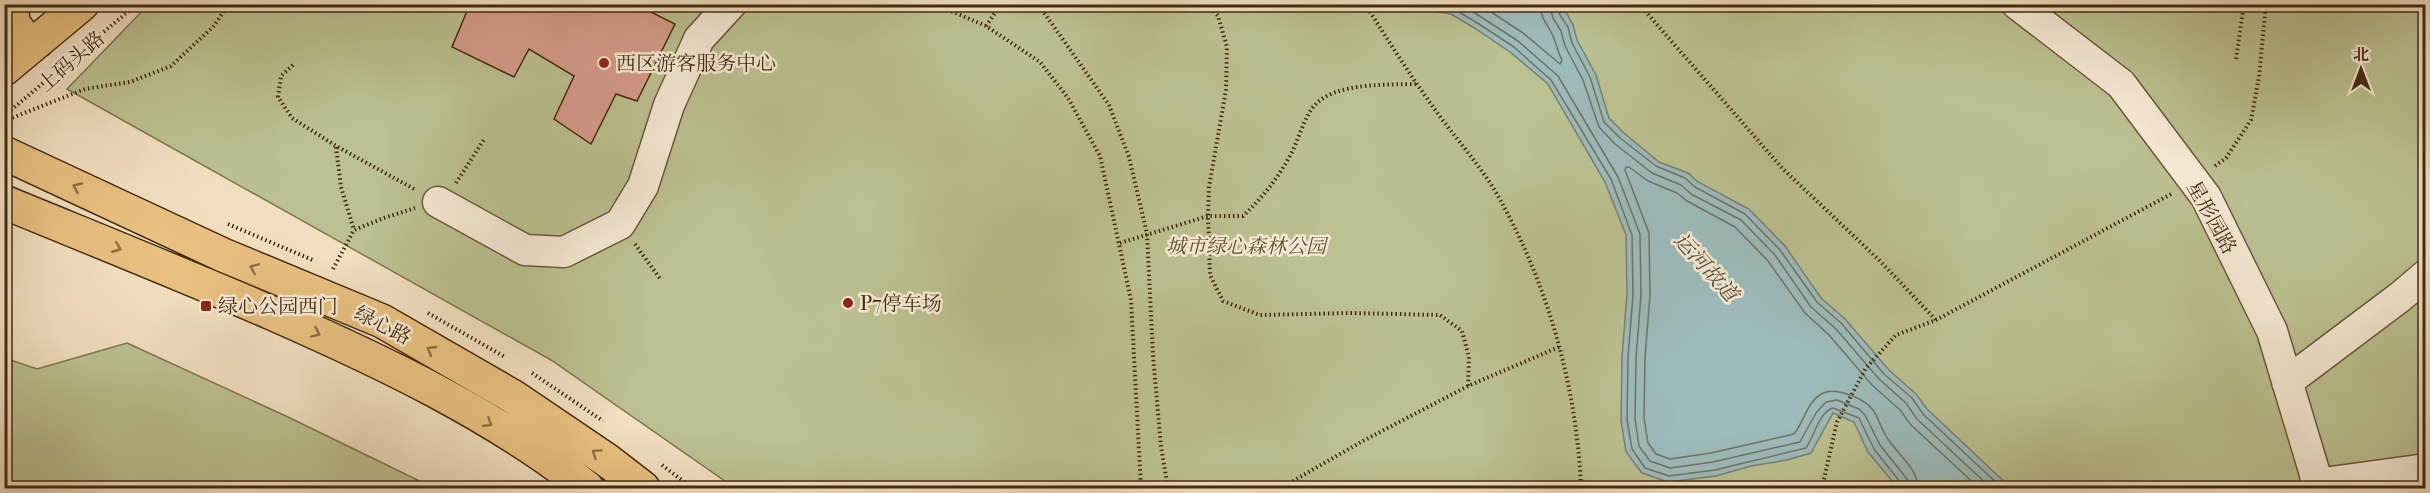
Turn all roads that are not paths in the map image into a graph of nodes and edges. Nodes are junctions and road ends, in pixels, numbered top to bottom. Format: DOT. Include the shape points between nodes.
graph roads {
  1 [pos="82,4"];
  2 [pos="731,4"];
  3 [pos="2017,4"];
  4 [pos="12,11"];
  5 [pos="38,41"];
  6 [pos="4,69"];
  7 [pos="4,153"];
  8 [pos="4,202"];
  9 [pos="438,202"];
  10 [pos="2426,275"];
  11 [pos="2287,382"];
  12 [pos="2426,469"];
  13 [pos="2316,486"];
  14 [pos="587,489"];
  15 [pos="642,489"];
  1 -- 5 [label="main road, 上码头路"];
  2 -- 9 [label="street" via="699,39 669,105 643,186 620,224 564,252 525,249"];
  3 -- 11 [label="street, 星形园路" via="2121,84 2206,197 2272,331"];
  4 -- 5 [label="main road" via="13,23 24,39"];
  5 -- 6 [label="main road, 上码头路"];
  15 -- 7 [label="main road, 绿心路, one-way" via="512,396 382,321 223,255"];
  8 -- 14 [label="main road, 绿心路, one-way" via="347,346 456,402 562,468"];
  10 -- 11 [label="street"];
  11 -- 13 [label="street, 星形园路"];
  12 -- 13 [label="street"];
}
